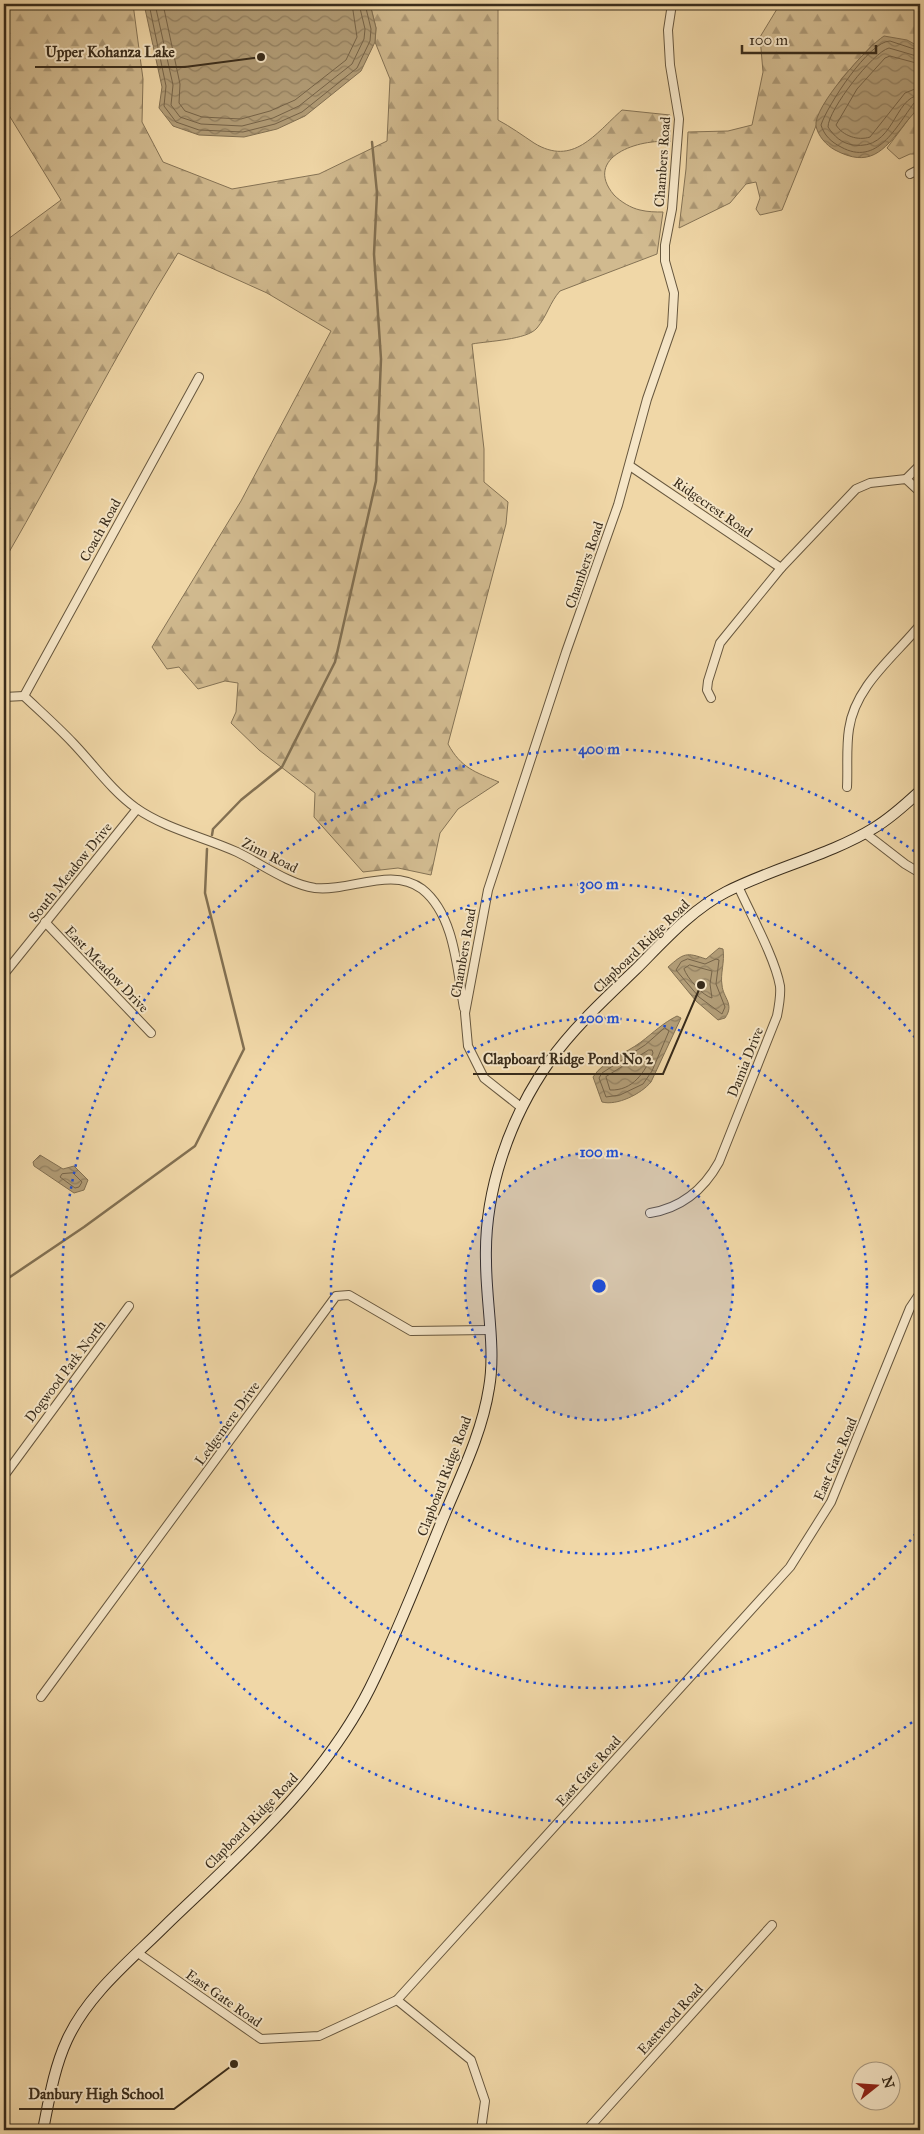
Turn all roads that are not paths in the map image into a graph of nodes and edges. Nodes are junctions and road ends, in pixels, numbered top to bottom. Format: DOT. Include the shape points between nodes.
graph roads {
  1 [pos="672,4"];
  2 [pos="920,169"];
  3 [pos="910,174"];
  4 [pos="199,377"];
  5 [pos="920,465"];
  6 [pos="630,466"];
  7 [pos="906,479"];
  8 [pos="920,492"];
  9 [pos="781,568"];
  10 [pos="920,625"];
  11 [pos="24,696"];
  12 [pos="4,697"];
  13 [pos="711,698"];
  14 [pos="848,788"];
  15 [pos="920,791"];
  16 [pos="137,808"];
  17 [pos="865,833"];
  18 [pos="920,873"];
  19 [pos="738,886"];
  20 [pos="45,922"];
  21 [pos="4,974"];
  22 [pos="465,1013"];
  23 [pos="151,1034"];
  24 [pos="522,1108"];
  25 [pos="650,1213"];
  26 [pos="920,1293"];
  27 [pos="129,1306"];
  28 [pos="489,1330"];
  29 [pos="4,1476"];
  30 [pos="40,1697"];
  31 [pos="772,1924"];
  32 [pos="138,1953"];
  33 [pos="397,2000"];
  34 [pos="43,2130"];
  35 [pos="481,2130"];
  36 [pos="588,2130"];
  1 -- 6 [label="street, Chambers Road" via="668,30 670,65 679,119 665,260 675,307 672,327 647,399"];
  2 -- 3 [label="street"];
  4 -- 11 [label="street, Coach Road"];
  5 -- 7 [label="street"];
  6 -- 9 [label="street, Ridgecrest Road"];
  6 -- 22 [label="street, Chambers Road" via="488,890"];
  7 -- 8 [label="street"];
  7 -- 9 [label="street" via="870,483 856,490"];
  9 -- 13 [label="street" via="720,643 708,681"];
  10 -- 14 [label="street" via="871,681 855,705 848,731"];
  11 -- 12 [label="street"];
  11 -- 16 [label="street, Zinn Road" via="73,743 110,785"];
  15 -- 17 [label="main road, Clapboard Ridge Road"];
  16 -- 20 [label="street, South Meadow Drive"];
  16 -- 22 [label="street, Zinn Road" via="298,883 333,888 400,880 422,889 442,914 449,932"];
  17 -- 18 [label="street"];
  17 -- 19 [label="main road, Clapboard Ridge Road"];
  19 -- 24 [label="main road, Clapboard Ridge Road" via="682,923 594,1010 550,1060"];
  19 -- 25 [label="street, Damia Drive" via="780,986 777,1016 719,1162 708,1181 693,1195 667,1210"];
  20 -- 21 [label="street, South Meadow Drive"];
  20 -- 23 [label="street, East Meadow Drive"];
  22 -- 24 [label="street, Chambers Road" via="468,1046 484,1078"];
  24 -- 28 [label="main road, Clapboard Ridge Road" via="501,1163 486,1227"];
  26 -- 33 [label="street, East Gate Road" via="910,1308 831,1502 790,1566"];
  27 -- 29 [label="street, Dogwood Park North"];
  28 -- 30 [label="street, Ledgemere Drive" via="411,1331 349,1295 336,1296"];
  28 -- 32 [label="main road, Clapboard Ridge Road" via="490,1387 476,1437 401,1623 367,1695 322,1763 288,1803"];
  31 -- 36 [label="street, Eastwood Road"];
  32 -- 33 [label="street, East Gate Road" via="261,2039 319,2036"];
  32 -- 34 [label="main road, Clapboard Ridge Road" via="100,1991 68,2039 57,2068"];
  33 -- 35 [label="street" via="471,2060 485,2101"];
}
